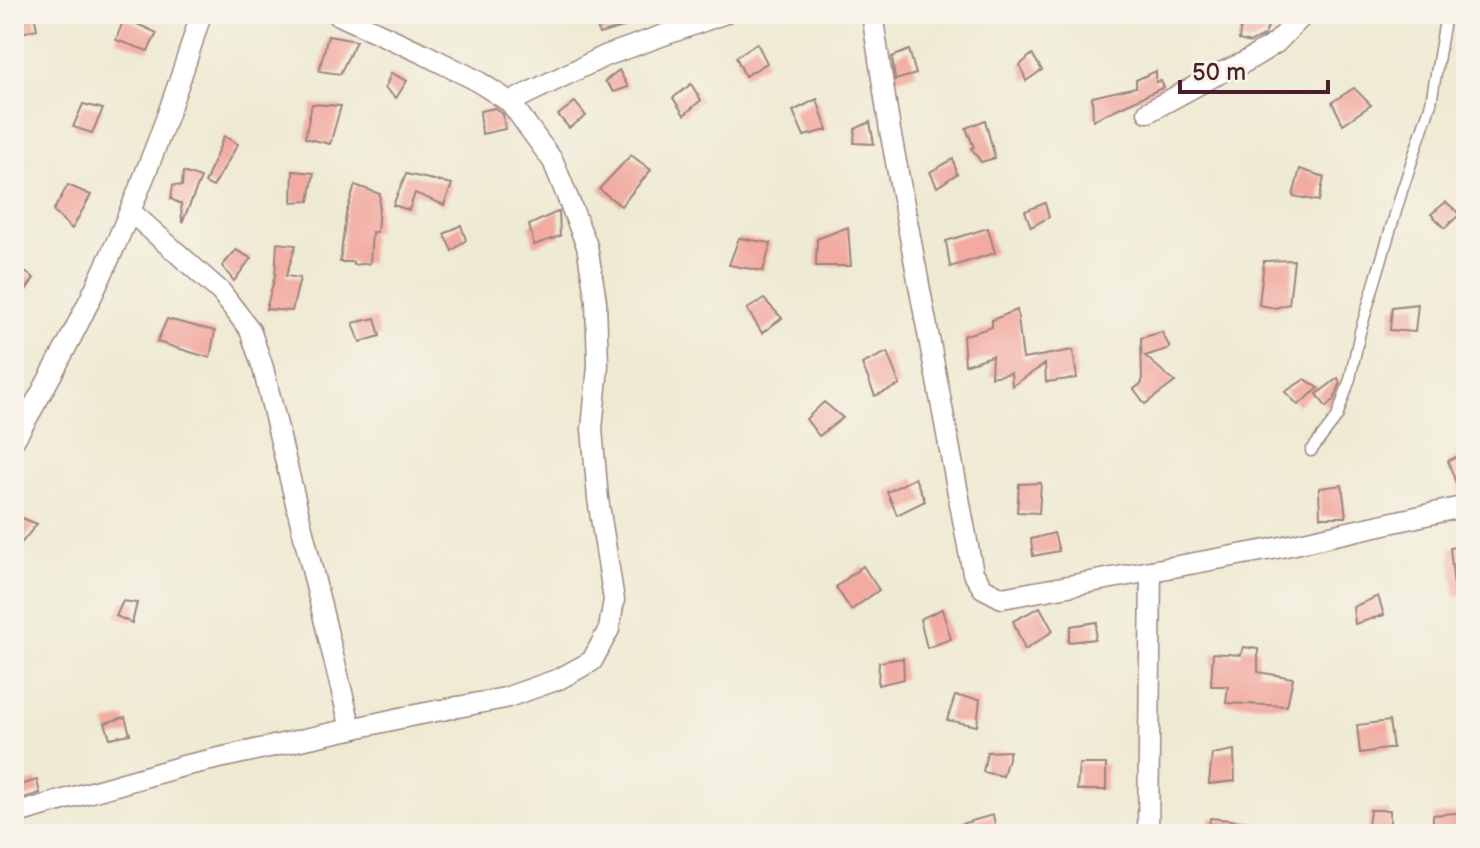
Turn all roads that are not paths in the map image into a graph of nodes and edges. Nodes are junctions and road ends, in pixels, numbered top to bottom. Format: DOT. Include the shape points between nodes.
graph roads {
  1 [pos="201,14"];
  2 [pos="337,14"];
  3 [pos="723,14"];
  4 [pos="872,14"];
  5 [pos="1304,14"];
  6 [pos="1446,14"];
  7 [pos="510,102"];
  8 [pos="1148,112"];
  9 [pos="130,211"];
  10 [pos="14,440"];
  11 [pos="1311,451"];
  12 [pos="1466,506"];
  13 [pos="1151,571"];
  14 [pos="351,729"];
  15 [pos="14,814"];
  16 [pos="1148,834"];
  1 -- 9 [label="street"];
  2 -- 7 [label="street"];
  3 -- 7 [label="street" via="605,56"];
  4 -- 13 [label="street" via="973,573 983,588 1002,598"];
  5 -- 8 [label="street" via="1276,43"];
  6 -- 11 [label="lane" via="1431,103 1350,379 1337,417"];
  7 -- 14 [label="street" via="553,161 587,246 598,366 592,429 614,600 609,629 592,661 559,679 505,698"];
  9 -- 10 [label="street" via="47,384"];
  9 -- 14 [label="street" via="221,292 250,330"];
  12 -- 13 [label="street"];
  13 -- 16 [label="street"];
  14 -- 15 [label="street" via="183,766"];
}
